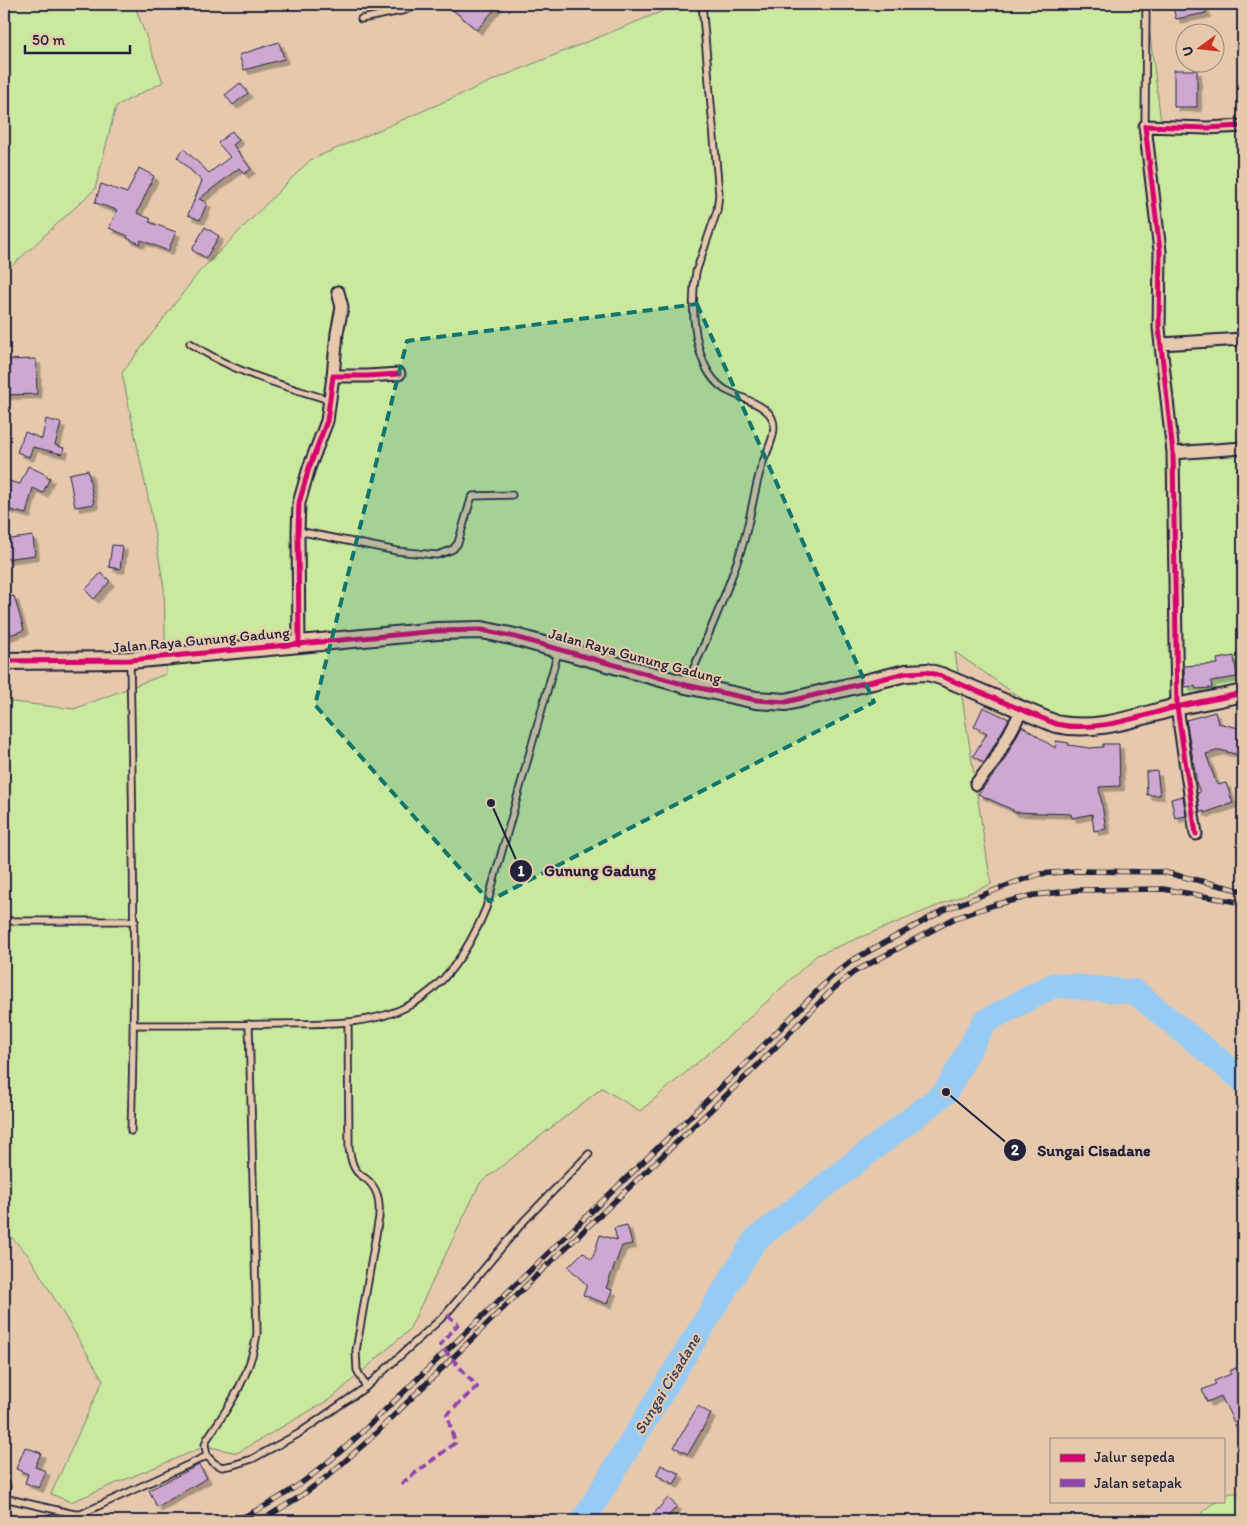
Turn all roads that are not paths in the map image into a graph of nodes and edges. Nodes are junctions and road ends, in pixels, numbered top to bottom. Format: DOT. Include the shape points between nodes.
graph roads {
  1 [pos="416,4"];
  2 [pos="702,4"];
  3 [pos="1146,4"];
  4 [pos="361,19"];
  5 [pos="1145,126"];
  6 [pos="1243,126"];
  7 [pos="338,292"];
  8 [pos="1243,339"];
  9 [pos="190,343"];
  10 [pos="1161,344"];
  11 [pos="399,374"];
  12 [pos="334,376"];
  13 [pos="329,400"];
  14 [pos="1243,448"];
  15 [pos="1173,453"];
  16 [pos="512,495"];
  17 [pos="298,532"];
  18 [pos="299,645"];
  19 [pos="559,649"];
  20 [pos="130,660"];
  21 [pos="4,661"];
  22 [pos="686,685"];
  23 [pos="1243,693"];
  24 [pos="1177,707"];
  25 [pos="1022,710"];
  26 [pos="976,784"];
  27 [pos="1196,834"];
  28 [pos="4,921"];
  29 [pos="134,921"];
  30 [pos="348,1023"];
  31 [pos="249,1024"];
  32 [pos="135,1025"];
  33 [pos="131,1132"];
  34 [pos="589,1154"];
  35 [pos="4,1384"];
  36 [pos="366,1387"];
  37 [pos="4,1389"];
  38 [pos="207,1456"];
  39 [pos="4,1477"];
  40 [pos="4,1498"];
  1 -- 4 [label="lane" via="406,10"];
  2 -- 22 [label="lane" via="719,194 717,211 694,283 696,334 702,360 715,382 767,410 774,424 742,548 721,607"];
  3 -- 5 [label="lane"];
  5 -- 6 [label="street"];
  5 -- 10 [label="street" via="1160,251"];
  7 -- 12 [label="street" via="342,307"];
  8 -- 10 [label="street"];
  9 -- 13 [label="lane" via="239,370"];
  10 -- 15 [label="street"];
  11 -- 12 [label="street"];
  12 -- 13 [label="street"];
  13 -- 17 [label="street" via="324,432 299,503"];
  14 -- 15 [label="street"];
  15 -- 24 [label="street"];
  16 -- 17 [label="lane" via="473,496 458,543 453,549 437,555"];
  17 -- 18 [label="street"];
  18 -- 19 [label="street, Jalan Raya Gunung Gadung" via="437,631 482,630"];
  18 -- 20 [label="street, Jalan Raya Gunung Gadung"];
  19 -- 22 [label="street, Jalan Raya Gunung Gadung"];
  19 -- 30 [label="lane" via="486,908 469,945 443,979 410,1006"];
  20 -- 21 [label="street, Jalan Raya Gunung Gadung"];
  20 -- 29 [label="lane"];
  22 -- 25 [label="street, Jalan Raya Gunung Gadung" via="756,700 786,702 906,673 927,672"];
  23 -- 24 [label="street, Jalan Raya Gunung Gadung"];
  24 -- 25 [label="street, Jalan Raya Gunung Gadung" via="1120,722 1072,728"];
  24 -- 27 [label="street"];
  25 -- 26 [label="street" via="994,762"];
  28 -- 29 [label="lane"];
  29 -- 32 [label="lane"];
  30 -- 31 [label="lane"];
  30 -- 36 [label="lane" via="349,1148 354,1167 372,1184 380,1206 356,1351 357,1370"];
  31 -- 32 [label="lane"];
  31 -- 38 [label="lane" via="257,1334 241,1386 207,1439"];
  32 -- 33 [label="lane"];
  34 -- 36 [label="lane" via="524,1221 446,1314"];
  35 -- 37 [label="lane"];
  36 -- 38 [label="lane" via="298,1434 252,1459 222,1467"];
  38 -- 40 [label="lane" via="81,1514"];
  39 -- 40 [label="lane" via="7,1486"];
}
